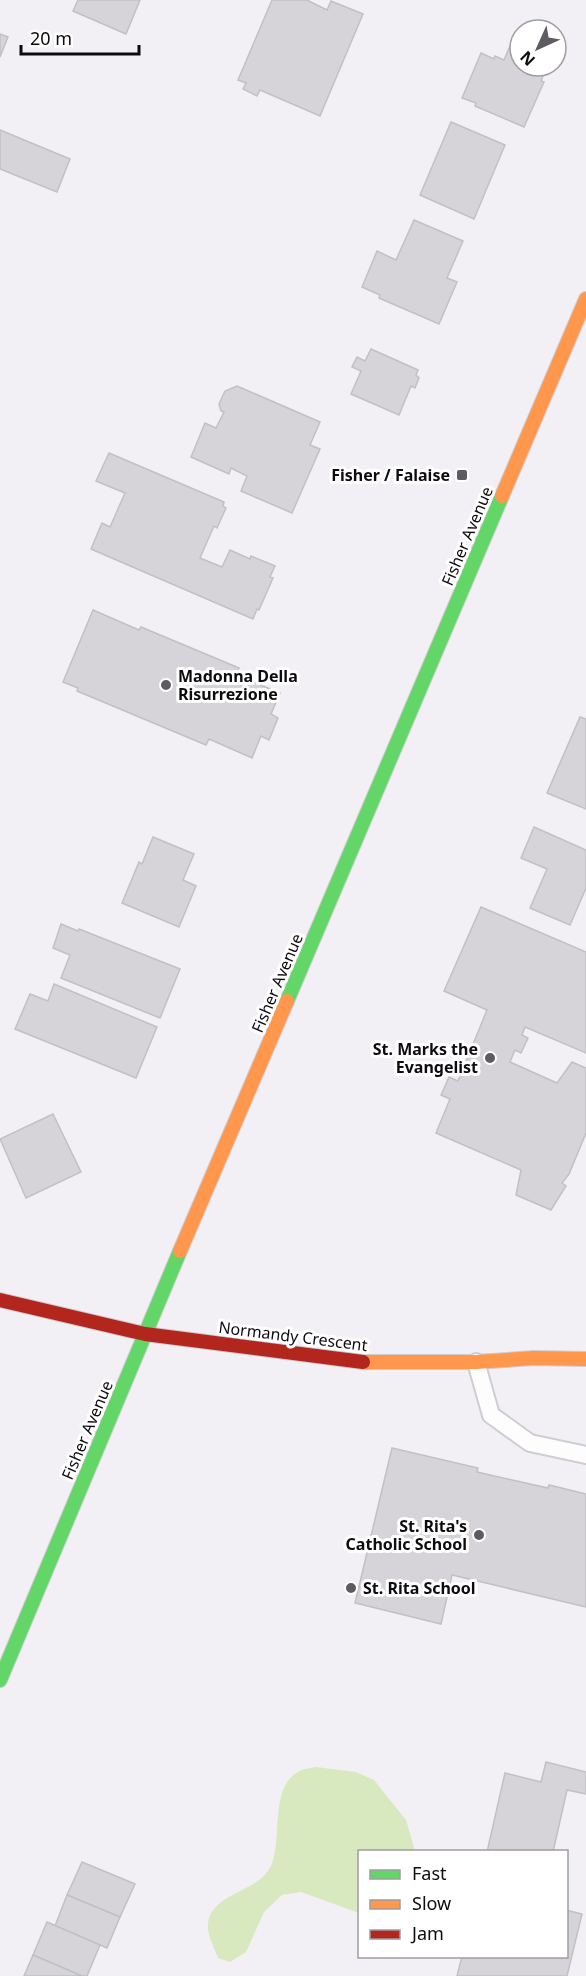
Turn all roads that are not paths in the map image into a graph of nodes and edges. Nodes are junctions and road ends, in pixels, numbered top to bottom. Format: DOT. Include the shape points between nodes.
graph roads {
  1 [pos="586,299"];
  2 [pos="0,1300"];
  3 [pos="145,1334"];
  4 [pos="586,1359"];
  5 [pos="476,1362"];
  6 [pos="586,1455"];
  7 [pos="0,1680"];
  1 -- 3 [label="main road, Fisher Avenue"];
  2 -- 3 [label="main road, Normandy Crescent"];
  3 -- 5 [label="main road, Normandy Crescent" via="352,1362"];
  3 -- 7 [label="main road, Fisher Avenue"];
  4 -- 5 [label="main road, Normandy Crescent"];
  5 -- 6 [label="lane" via="491,1415 530,1443"];
}
